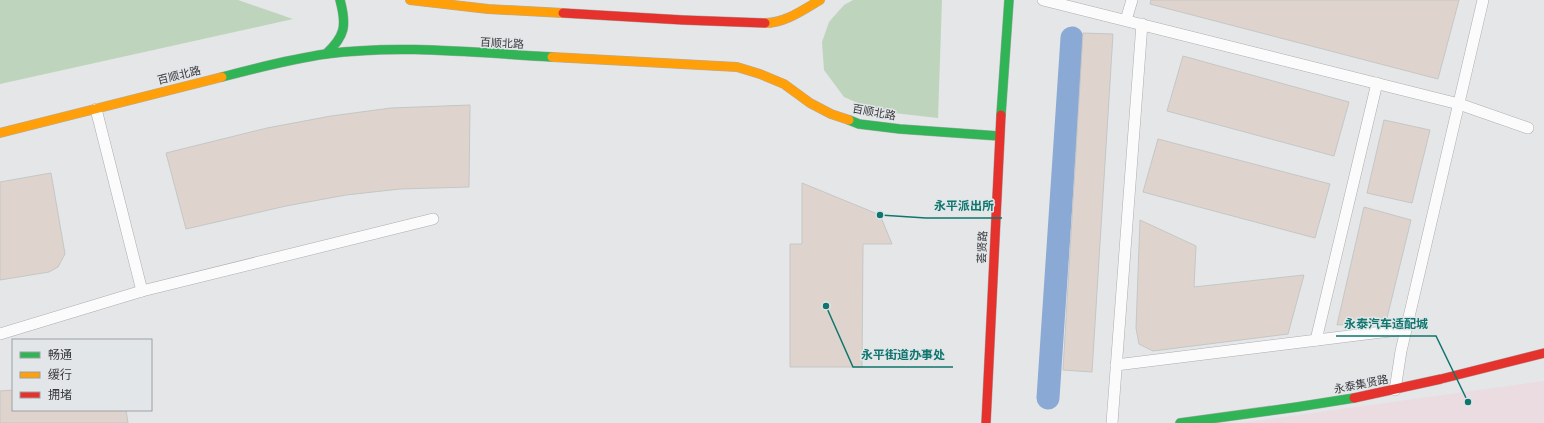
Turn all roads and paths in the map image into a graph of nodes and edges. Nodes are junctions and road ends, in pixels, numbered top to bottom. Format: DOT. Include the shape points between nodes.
graph roads {
  1 [pos="340,0"];
  2 [pos="410,0"];
  3 [pos="820,0"];
  4 [pos="1009,0"];
  5 [pos="1044,0"];
  6 [pos="1132,0"];
  7 [pos="1483,0"];
  8 [pos="1126,20"];
  9 [pos="1142,24"];
  10 [pos="326,54"];
  11 [pos="1377,83"];
  12 [pos="1459,104"];
  13 [pos="96,109"];
  14 [pos="1528,128"];
  15 [pos="0,133"];
  16 [pos="999,136"];
  17 [pos="433,219"];
  18 [pos="142,291"];
  19 [pos="1406,329"];
  20 [pos="0,334"];
  21 [pos="1316,340"];
  22 [pos="1544,353"];
  23 [pos="1116,365"];
  24 [pos="1395,390"];
  25 [pos="986,423"];
  26 [pos="1112,423"];
  27 [pos="1180,423"];
  1 -- 10 [label="street" via="344,29 339,42"];
  2 -- 3 [label="street" via="488,9 771,23 793,16"];
  4 -- 16 [label="street, 荟贤路"];
  5 -- 8 [label="lane"];
  6 -- 8 [label="lane"];
  7 -- 12 [label="lane"];
  8 -- 9 [label="lane"];
  9 -- 11 [label="lane"];
  9 -- 23 [label="lane"];
  10 -- 13 [label="street, 百顺北路" via="265,66"];
  10 -- 16 [label="street, 百顺北路" via="422,50 738,67 784,84 831,114 859,124"];
  11 -- 12 [label="lane"];
  11 -- 21 [label="lane"];
  12 -- 14 [label="lane"];
  12 -- 19 [label="lane"];
  13 -- 15 [label="street, 百顺北路"];
  13 -- 18 [label="lane"];
  16 -- 25 [label="street, 荟贤路"];
  17 -- 18 [label="lane"];
  18 -- 20 [label="lane"];
  19 -- 21 [label="lane"];
  19 -- 24 [label="lane" via="1400,351"];
  21 -- 23 [label="lane"];
  22 -- 24 [label="street, 永泰集贤路"];
  23 -- 26 [label="lane"];
  24 -- 27 [label="street, 永泰集贤路" via="1272,411"];
}
